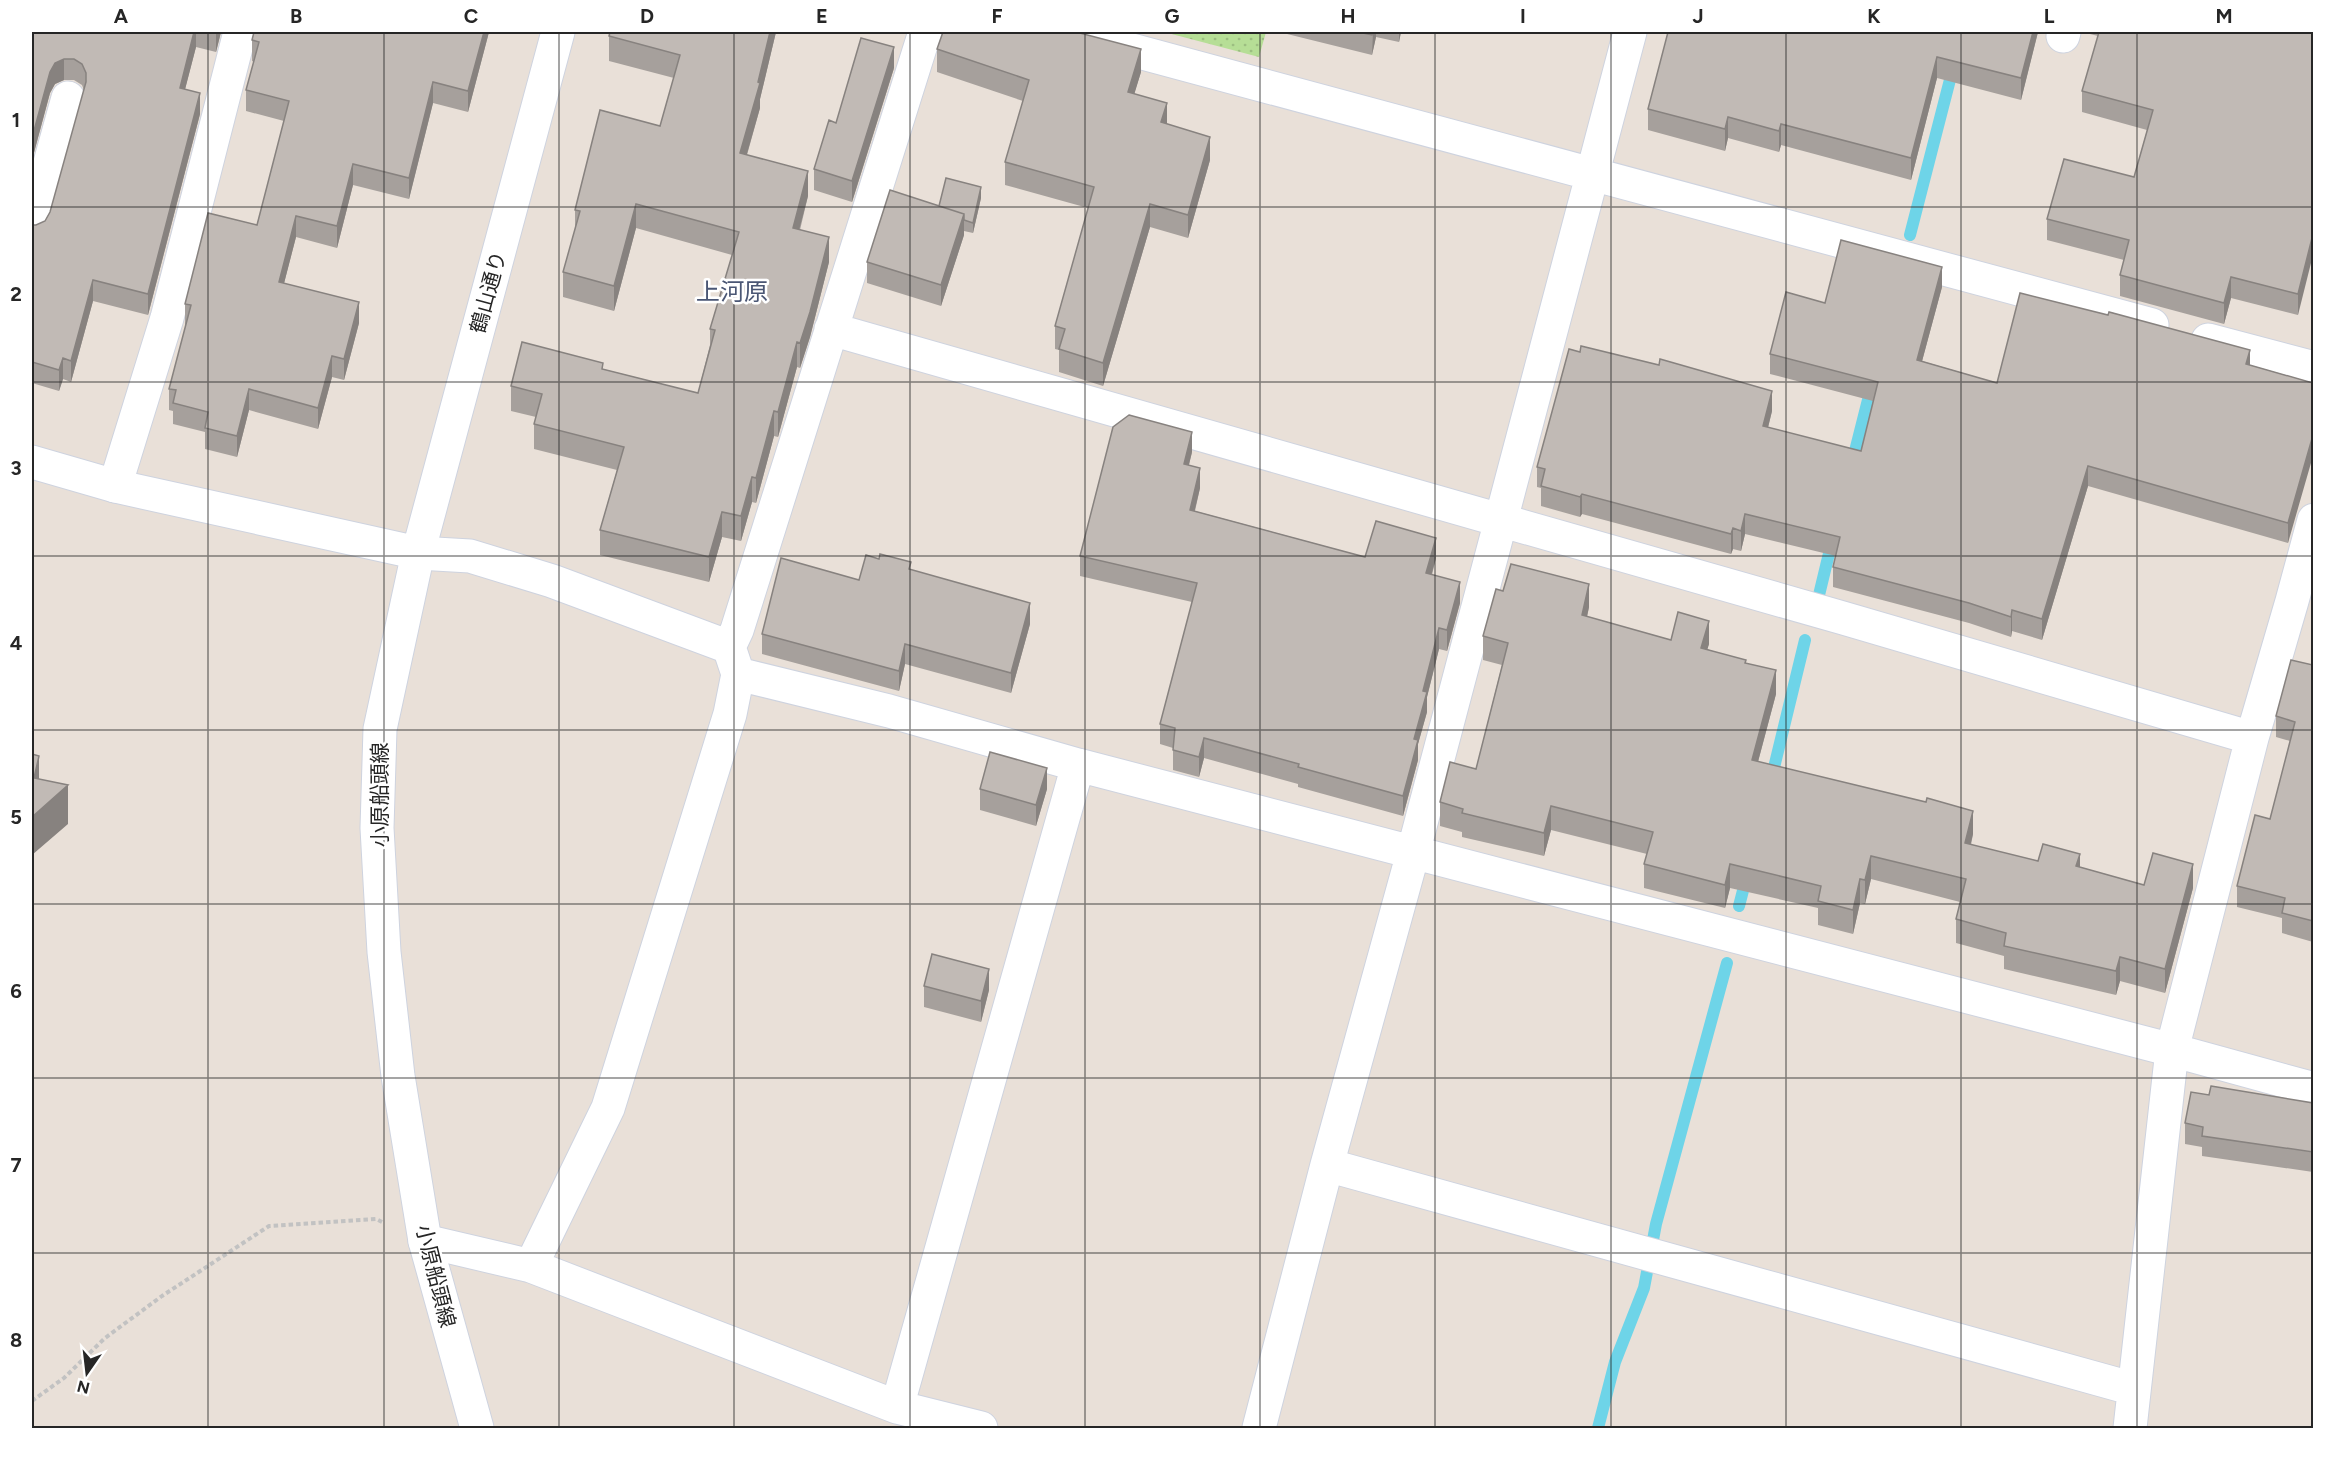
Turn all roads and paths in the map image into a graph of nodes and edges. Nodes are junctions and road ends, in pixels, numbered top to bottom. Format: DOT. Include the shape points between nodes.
graph roads {
  1 [pos="240,32"];
  2 [pos="558,32"];
  3 [pos="925,32"];
  4 [pos="1065,32"];
  5 [pos="1630,32"];
  6 [pos="68,98"];
  7 [pos="1592,174"];
  8 [pos="32,228"];
  9 [pos="831,329"];
  10 [pos="2313,368"];
  11 [pos="32,462"];
  12 [pos="115,486"];
  13 [pos="2313,520"];
  14 [pos="1502,521"];
  15 [pos="418,553"];
  16 [pos="733,660"];
  17 [pos="2252,738"];
  18 [pos="1078,765"];
  19 [pos="1413,853"];
  20 [pos="2172,1050"];
  21 [pos="2313,1089"];
  22 [pos="1327,1165"];
  23 [pos="425,1241"];
  24 [pos="531,1266"];
  25 [pos="2134,1389"];
  26 [pos="32,1401"];
  27 [pos="897,1407"];
  28 [pos="477,1428"];
  29 [pos="981,1428"];
  30 [pos="1259,1428"];
  31 [pos="2130,1428"];
  1 -- 12 [label="street" via="167,318"];
  2 -- 15 [label="street, 鶴山通り"];
  3 -- 9 [label="street"];
  4 -- 7 [label="street"];
  5 -- 7 [label="street"];
  6 -- 8 [label="street"];
  7 -- 10 [label="street"];
  7 -- 14 [label="street"];
  9 -- 14 [label="street"];
  9 -- 16 [label="street" via="740,619"];
  11 -- 12 [label="street"];
  12 -- 15 [label="street"];
  13 -- 17 [label="street"];
  14 -- 17 [label="street"];
  14 -- 19 [label="street"];
  15 -- 16 [label="street" via="470,556 552,581"];
  15 -- 23 [label="street, 小原船頭線" via="380,729 377,828 384,952 398,1076"];
  16 -- 18 [label="street" via="889,711"];
  16 -- 24 [label="street" via="730,714 608,1108"];
  17 -- 20 [label="street"];
  18 -- 19 [label="street"];
  18 -- 27 [label="street"];
  19 -- 20 [label="street"];
  19 -- 22 [label="street"];
  20 -- 21 [label="street"];
  20 -- 25 [label="street"];
  22 -- 25 [label="street"];
  22 -- 30 [label="street"];
  23 -- 24 [label="street"];
  23 -- 26 [label="path" via="376,1219 269,1226 105,1338 64,1378"];
  23 -- 28 [label="street, 小原船頭線"];
  24 -- 27 [label="street"];
  25 -- 31 [label="street"];
  27 -- 29 [label="street"];
}
